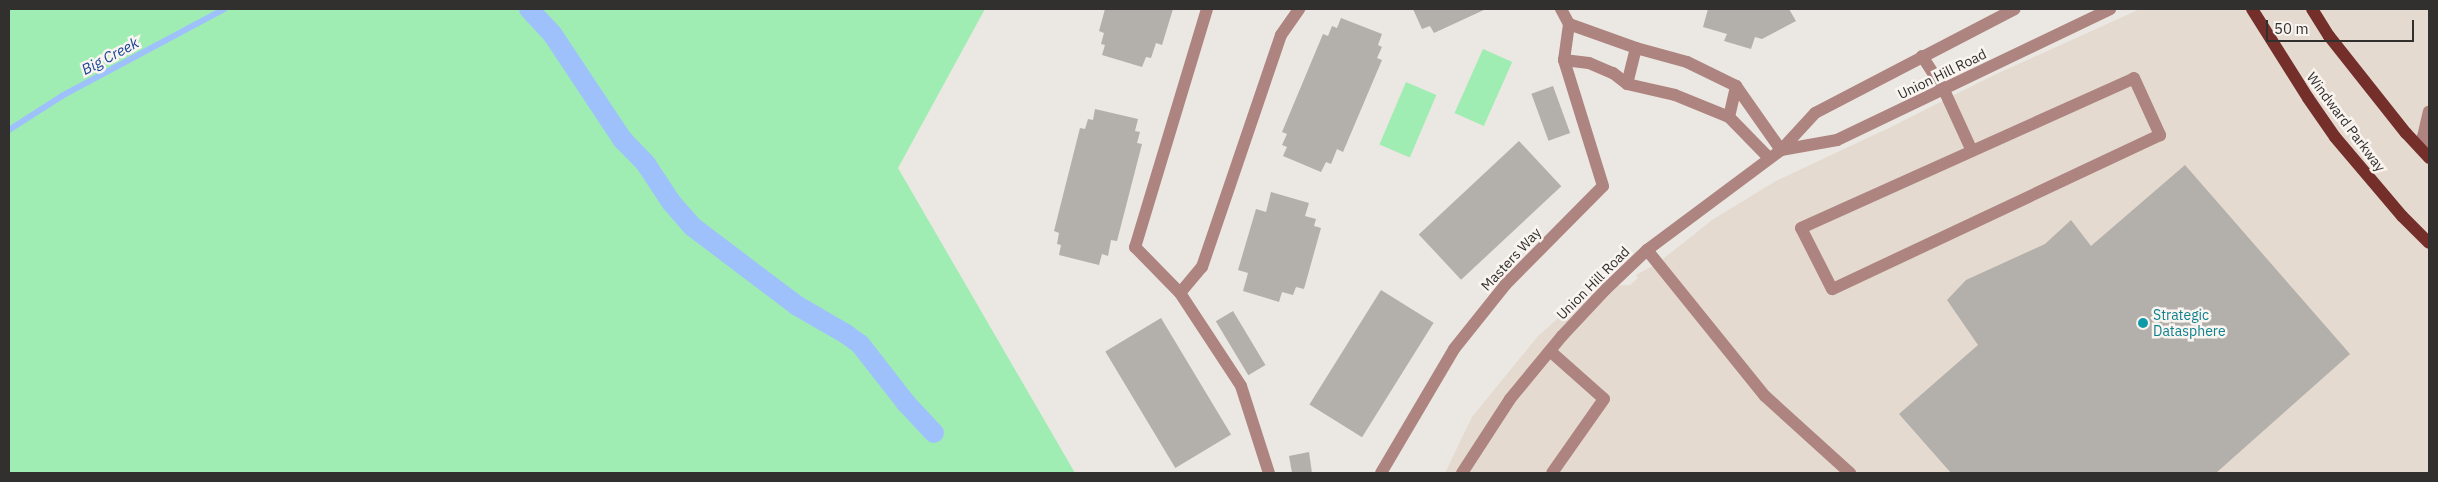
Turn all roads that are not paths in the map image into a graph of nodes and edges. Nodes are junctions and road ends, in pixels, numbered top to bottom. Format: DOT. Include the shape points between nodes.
graph roads {
  1 [pos="1207,9"];
  2 [pos="1299,9"];
  3 [pos="1561,9"];
  4 [pos="2015,9"];
  5 [pos="2110,9"];
  6 [pos="2252,9"];
  7 [pos="2313,10"];
  8 [pos="1569,24"];
  9 [pos="1636,48"];
  10 [pos="1922,56"];
  11 [pos="1564,60"];
  12 [pos="1627,84"];
  13 [pos="1736,86"];
  14 [pos="1944,90"];
  15 [pos="2429,112"];
  16 [pos="1730,117"];
  17 [pos="1971,149"];
  18 [pos="1781,150"];
  19 [pos="1769,158"];
  20 [pos="2429,158"];
  21 [pos="2429,244"];
  22 [pos="1648,250"];
  23 [pos="1180,293"];
  24 [pos="1550,351"];
  25 [pos="1269,473"];
  26 [pos="1381,473"];
  27 [pos="1462,473"];
  28 [pos="1552,473"];
  29 [pos="1850,473"];
  1 -- 23 [label="street" via="1135,248"];
  2 -- 23 [label="street" via="1281,35 1202,267"];
  3 -- 8 [label="street"];
  4 -- 10 [label="street, Union Hill Road"];
  5 -- 14 [label="street, Union Hill Road"];
  6 -- 21 [label="main road, Windward Parkway" via="2335,137"];
  7 -- 20 [label="main road" via="2329,36"];
  8 -- 9 [label="street"];
  8 -- 11 [label="street, Masters Way"];
  9 -- 12 [label="street"];
  9 -- 13 [label="street" via="1687,62"];
  10 -- 14 [label="street"];
  10 -- 18 [label="street, Union Hill Road" via="1815,113"];
  11 -- 12 [label="street" via="1589,63 1613,73"];
  11 -- 26 [label="street, Masters Way" via="1603,186 1505,285 1454,349"];
  12 -- 16 [label="street" via="1675,95"];
  13 -- 16 [label="street"];
  13 -- 18 [label="street"];
  14 -- 17 [label="street"];
  14 -- 18 [label="street, Union Hill Road" via="1837,140"];
  15 -- 20 [label="street" via="2423,137"];
  16 -- 19 [label="street"];
  17 -- 17 [label="street" via="1801,228 1832,289 2160,135 2134,78"];
  18 -- 19 [label="street, Union Hill Road"];
  19 -- 22 [label="street, Union Hill Road"];
  22 -- 24 [label="street, Union Hill Road" via="1584,311"];
  22 -- 29 [label="street" via="1765,396"];
  23 -- 25 [label="street" via="1241,386"];
  24 -- 27 [label="street, Union Hill Road" via="1510,399"];
  24 -- 28 [label="street" via="1604,399"];
}
